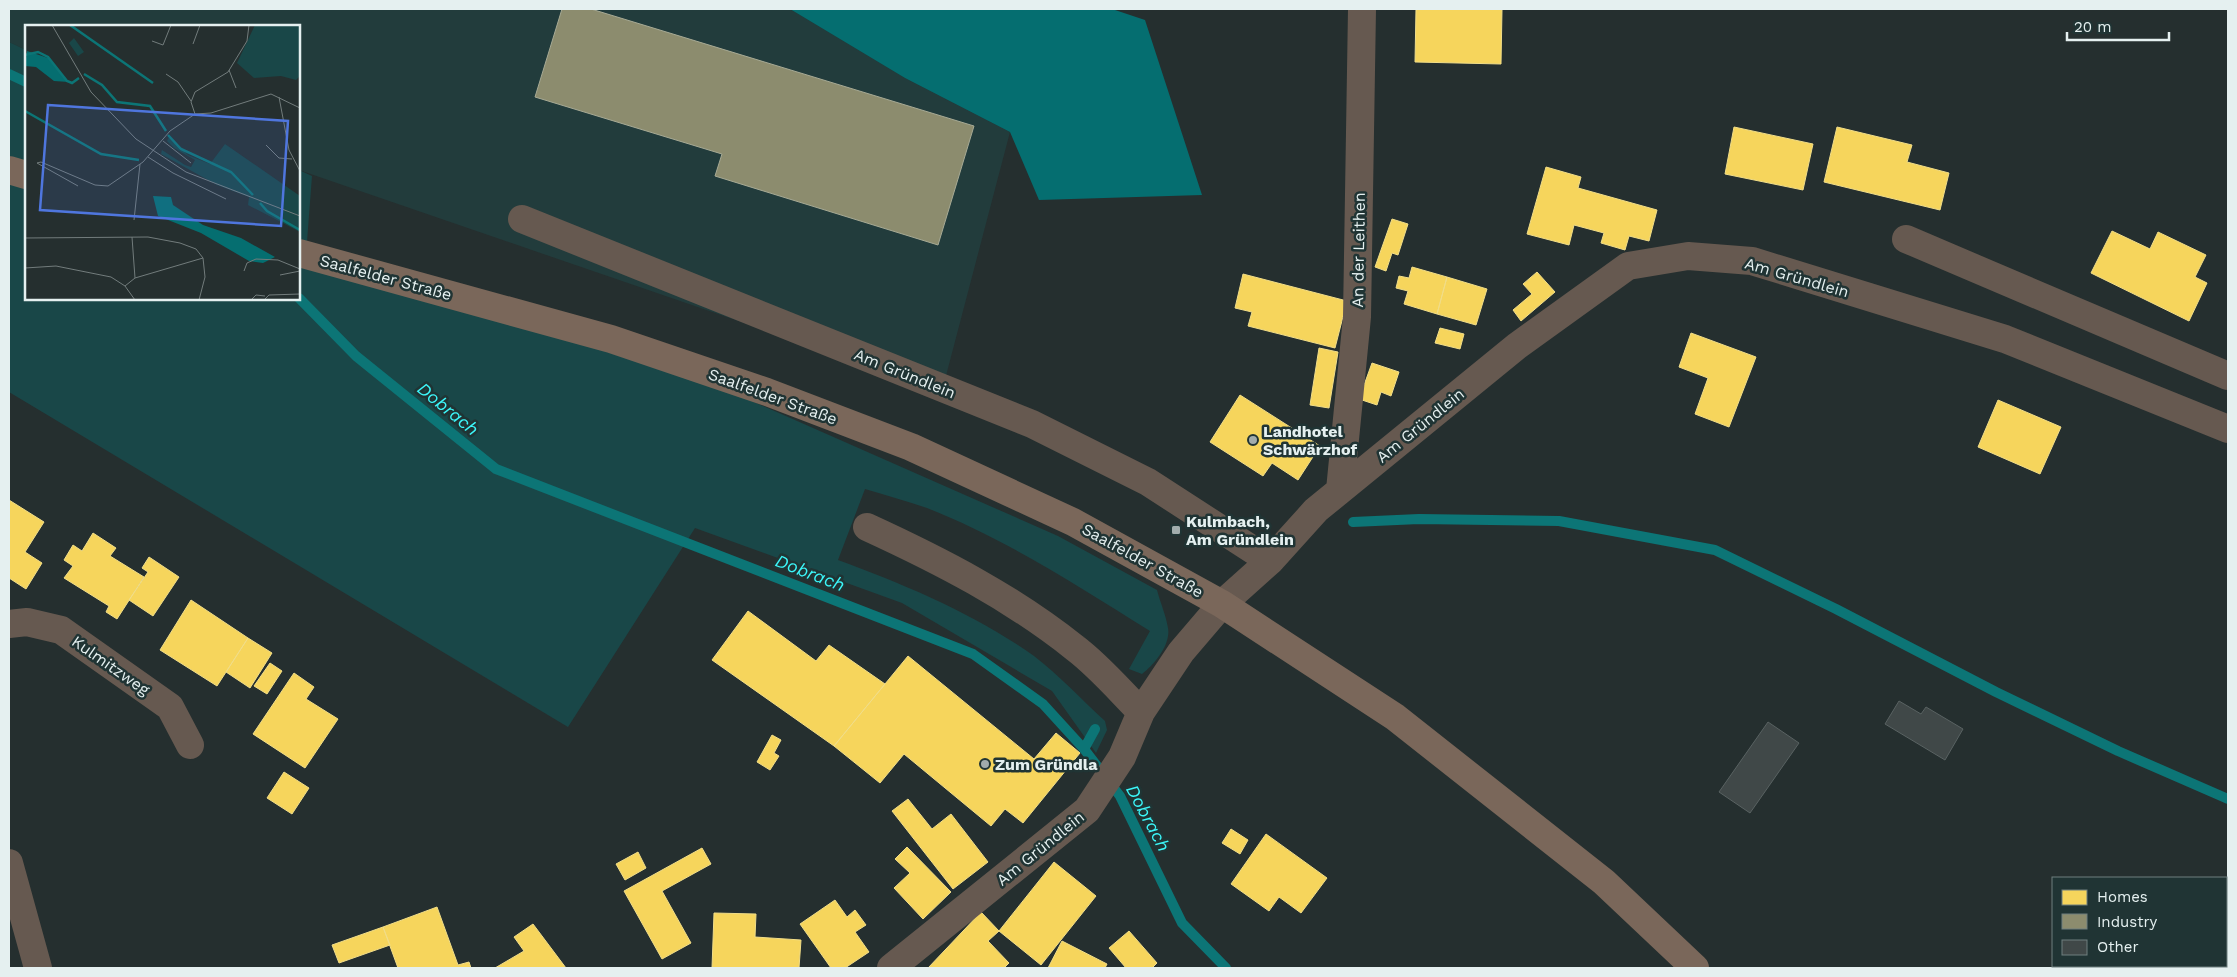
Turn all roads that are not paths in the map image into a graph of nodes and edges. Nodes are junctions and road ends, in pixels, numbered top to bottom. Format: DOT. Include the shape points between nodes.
graph roads {
  1 [pos="1362,9"];
  2 [pos="9,170"];
  3 [pos="25,175"];
  4 [pos="522,219"];
  5 [pos="1906,239"];
  6 [pos="302,254"];
  7 [pos="2228,376"];
  8 [pos="2228,429"];
  9 [pos="1340,490"];
  10 [pos="867,527"];
  11 [pos="1270,561"];
  12 [pos="1222,604"];
  13 [pos="9,624"];
  14 [pos="1141,712"];
  15 [pos="190,745"];
  16 [pos="9,863"];
  17 [pos="38,968"];
  18 [pos="891,968"];
  19 [pos="1695,968"];
  1 -- 9 [label="street, An der Leithen" via="1357,317"];
  2 -- 3 [label="main road"];
  4 -- 11 [label="street, Am Gründlein" via="1032,424 1148,482"];
  5 -- 7 [label="street"];
  6 -- 12 [label="main road, Saalfelder Straße" via="611,339 776,395 911,446 1073,522"];
  8 -- 9 [label="street, Am Gründlein" via="2005,339 1752,261 1688,256 1628,266 1517,346"];
  9 -- 11 [label="street, Am Gründlein" via="1316,510"];
  10 -- 14 [label="street" via="936,559 1007,598 1077,649"];
  11 -- 12 [label="street, Am Gründlein"];
  12 -- 14 [label="street, Am Gründlein" via="1181,652"];
  12 -- 19 [label="main road, Saalfelder Straße" via="1395,717 1604,882"];
  13 -- 15 [label="street, Kulmitzweg" via="27,622 61,630 170,708"];
  14 -- 18 [label="street, Am Gründlein" via="1122,757 1087,810"];
  16 -- 17 [label="street"];
}
